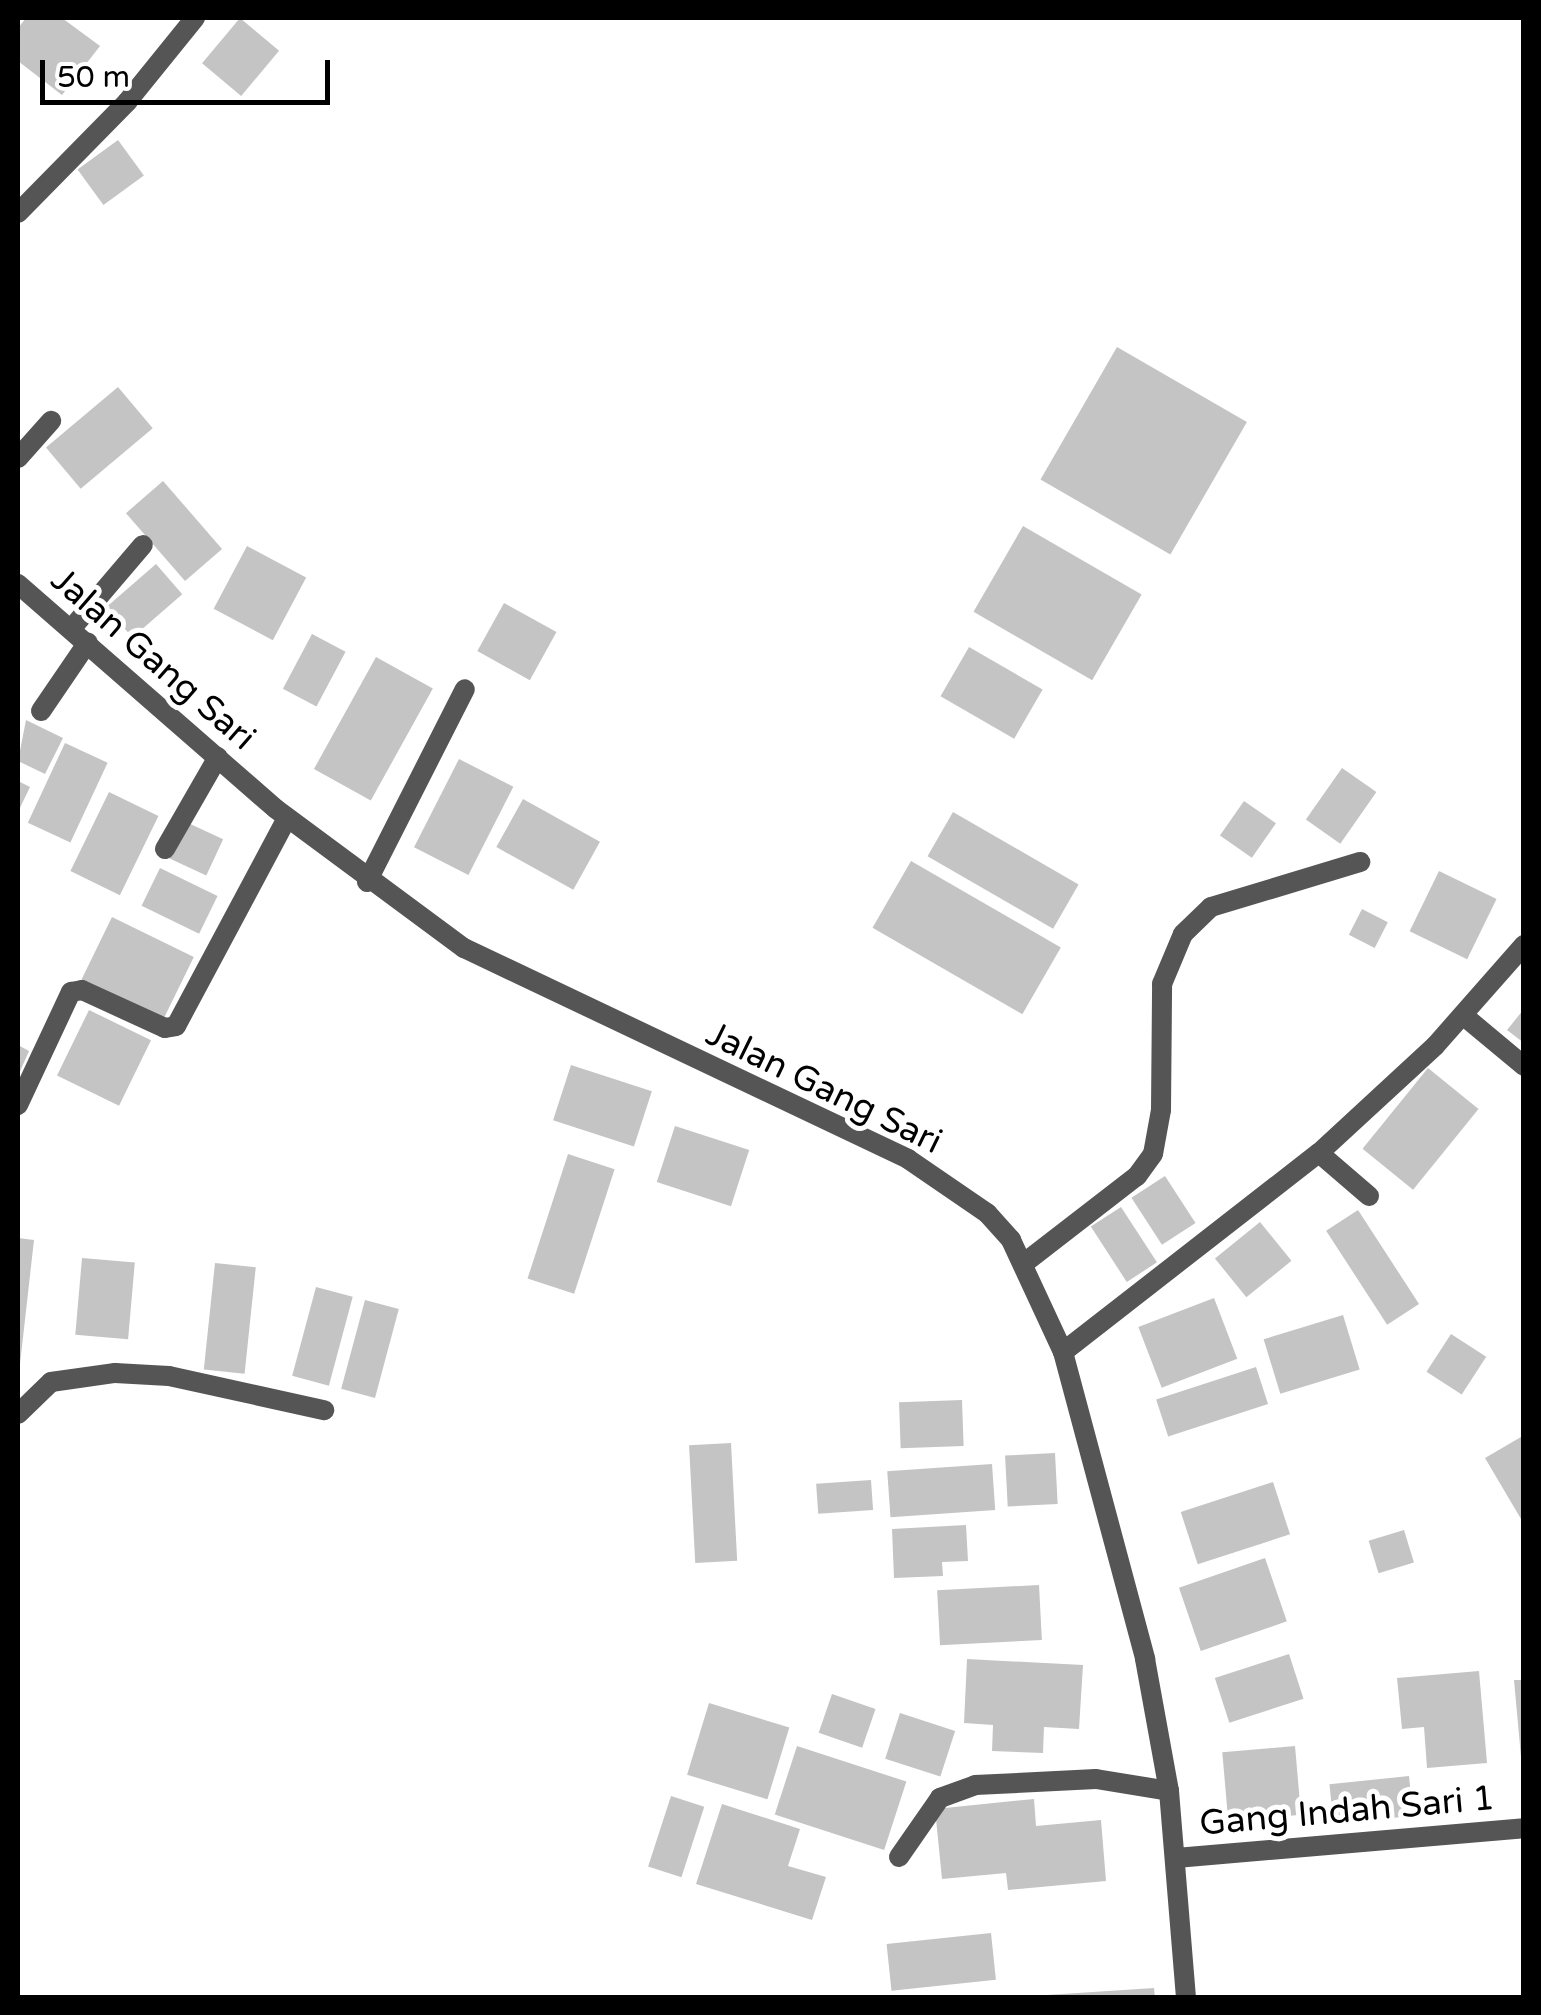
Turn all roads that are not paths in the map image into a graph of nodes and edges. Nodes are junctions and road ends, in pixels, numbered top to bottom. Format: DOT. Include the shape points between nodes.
graph roads {
  1 [pos="196,18"];
  2 [pos="18,212"];
  3 [pos="50,421"];
  4 [pos="18,458"];
  5 [pos="143,544"];
  6 [pos="18,584"];
  7 [pos="80,635"];
  8 [pos="465,689"];
  9 [pos="41,711"];
  10 [pos="218,757"];
  11 [pos="287,818"];
  12 [pos="164,849"];
  13 [pos="1360,862"];
  14 [pos="367,882"];
  15 [pos="1524,945"];
  16 [pos="1464,1016"];
  17 [pos="1524,1066"];
  18 [pos="18,1105"];
  19 [pos="1319,1154"];
  20 [pos="1369,1196"];
  21 [pos="1023,1264"];
  22 [pos="1063,1352"];
  23 [pos="324,1410"];
  24 [pos="18,1414"];
  25 [pos="1169,1791"];
  26 [pos="1524,1828"];
  27 [pos="899,1857"];
  28 [pos="1176,1858"];
  29 [pos="1186,1998"];
  1 -- 2 [label="street"];
  3 -- 4 [label="street"];
  5 -- 7 [label="street"];
  6 -- 7 [label="street, Jalan Gang Sari"];
  7 -- 9 [label="street"];
  7 -- 10 [label="street, Jalan Gang Sari"];
  8 -- 14 [label="street"];
  10 -- 11 [label="street, Jalan Gang Sari"];
  10 -- 12 [label="street"];
  11 -- 14 [label="street, Jalan Gang Sari"];
  11 -- 18 [label="street" via="176,1026 165,1028 82,990 72,992"];
  13 -- 21 [label="street" via="1211,907 1183,934 1162,984 1161,1110 1153,1154 1137,1176"];
  14 -- 21 [label="street, Jalan Gang Sari" via="464,948 908,1159 987,1213"];
  15 -- 16 [label="street"];
  16 -- 17 [label="street"];
  16 -- 19 [label="street"];
  19 -- 20 [label="street"];
  19 -- 22 [label="street"];
  21 -- 22 [label="street, Jalan Gang Sari"];
  22 -- 25 [label="street, Jalan Gang Sari" via="1145,1660"];
  23 -- 24 [label="street" via="169,1376 115,1373 51,1382"];
  25 -- 27 [label="street" via="1096,1778 975,1786 940,1798"];
  25 -- 28 [label="street, Jalan Gang Sari"];
  26 -- 28 [label="street, Gang Indah Sari 1"];
  28 -- 29 [label="street, Jalan Gang Sari"];
}
